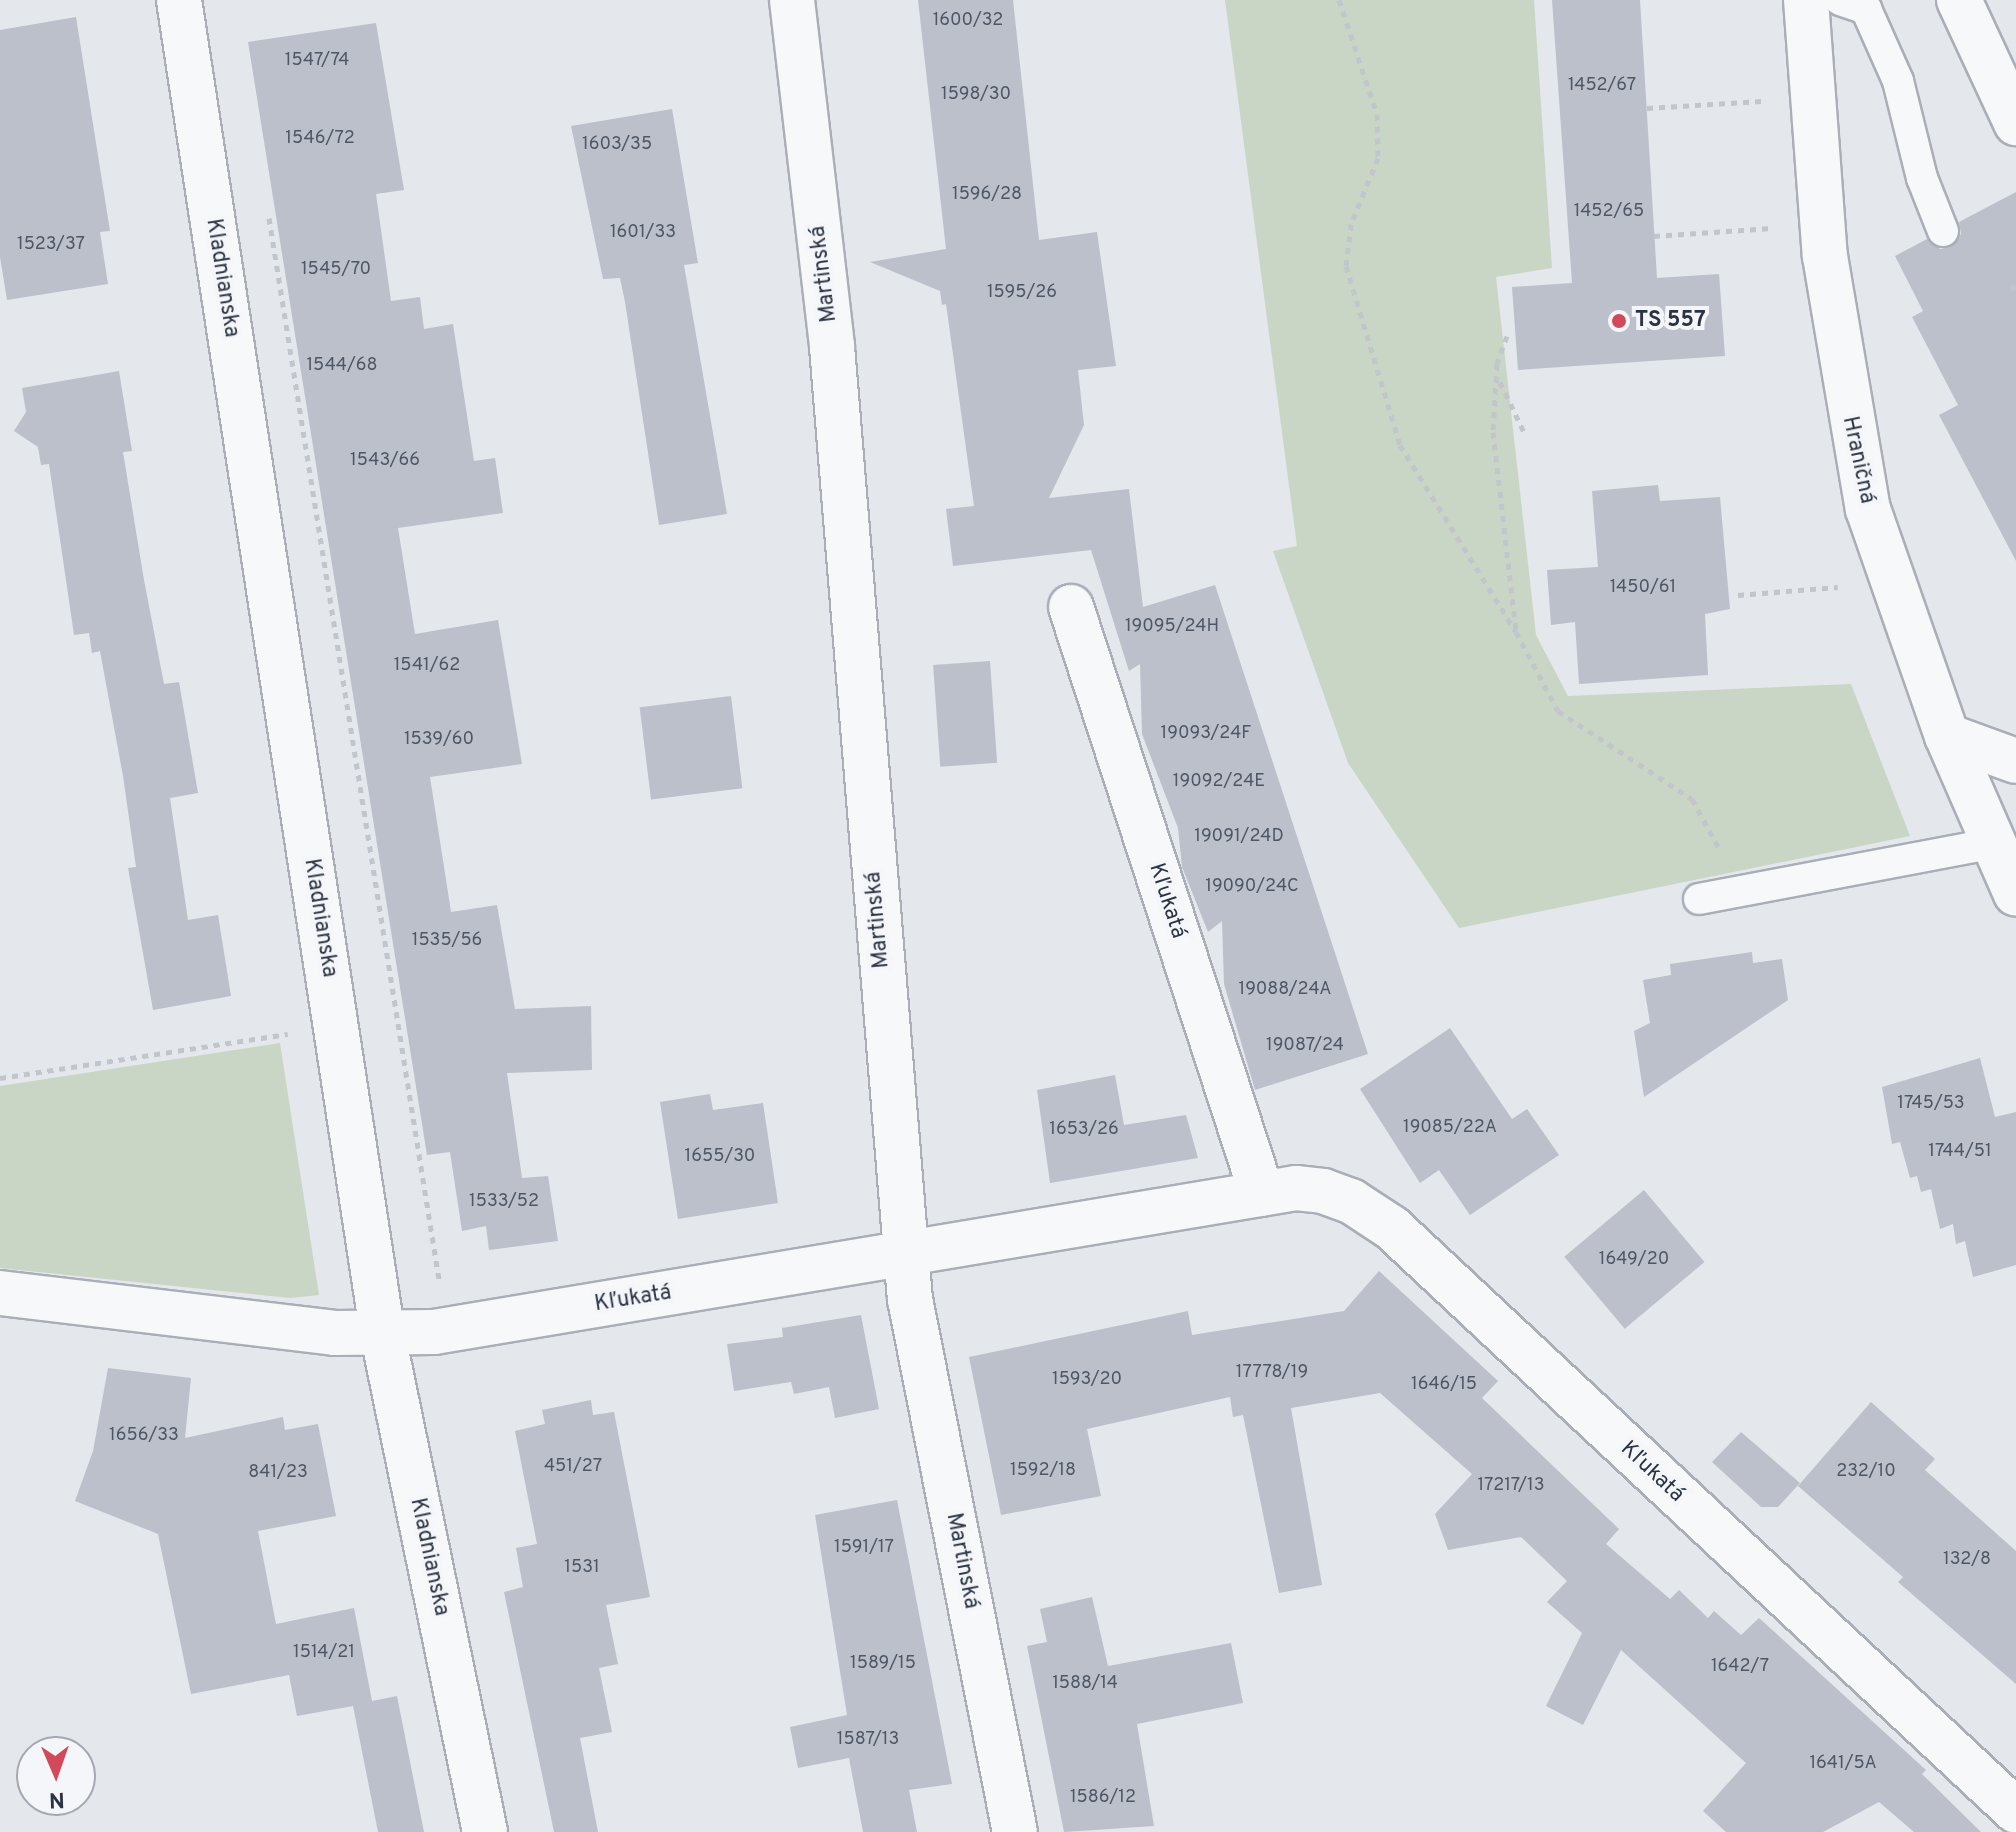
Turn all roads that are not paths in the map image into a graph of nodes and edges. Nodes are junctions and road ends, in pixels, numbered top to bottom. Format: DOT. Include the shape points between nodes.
graph roads {
  1 [pos="179,0"];
  2 [pos="792,0"];
  3 [pos="1806,0"];
  4 [pos="1840,0"];
  5 [pos="1959,0"];
  6 [pos="2016,123"];
  7 [pos="1943,231"];
  8 [pos="1071,607"];
  9 [pos="1947,736"];
  10 [pos="2016,761"];
  11 [pos="1991,844"];
  12 [pos="2016,894"];
  13 [pos="1699,899"];
  14 [pos="1262,1194"];
  15 [pos="905,1253"];
  16 [pos="0,1293"];
  17 [pos="383,1336"];
  18 [pos="2016,1811"];
  19 [pos="485,1832"];
  20 [pos="1015,1832"];
  1 -- 17 [label="street, Kladnianska"];
  2 -- 15 [label="street, Martinská" via="832,347"];
  3 -- 9 [label="street, Hraničná" via="1825,256 1847,408 1868,509"];
  4 -- 7 [label="lane" via="1866,9 1886,52"];
  5 -- 6 [label="street"];
  8 -- 14 [label="street, Kľukatá"];
  9 -- 10 [label="street"];
  9 -- 11 [label="street, Hraničná"];
  11 -- 12 [label="street, Hraničná"];
  11 -- 13 [label="lane"];
  14 -- 15 [label="street, Kľukatá"];
  14 -- 18 [label="street, Kľukatá" via="1296,1188 1323,1191 1351,1201 1392,1228"];
  15 -- 17 [label="street, Kľukatá" via="434,1332"];
  15 -- 20 [label="street, Martinská"];
  16 -- 17 [label="street, Kľukatá"];
  17 -- 19 [label="street, Kladnianska"];
}
